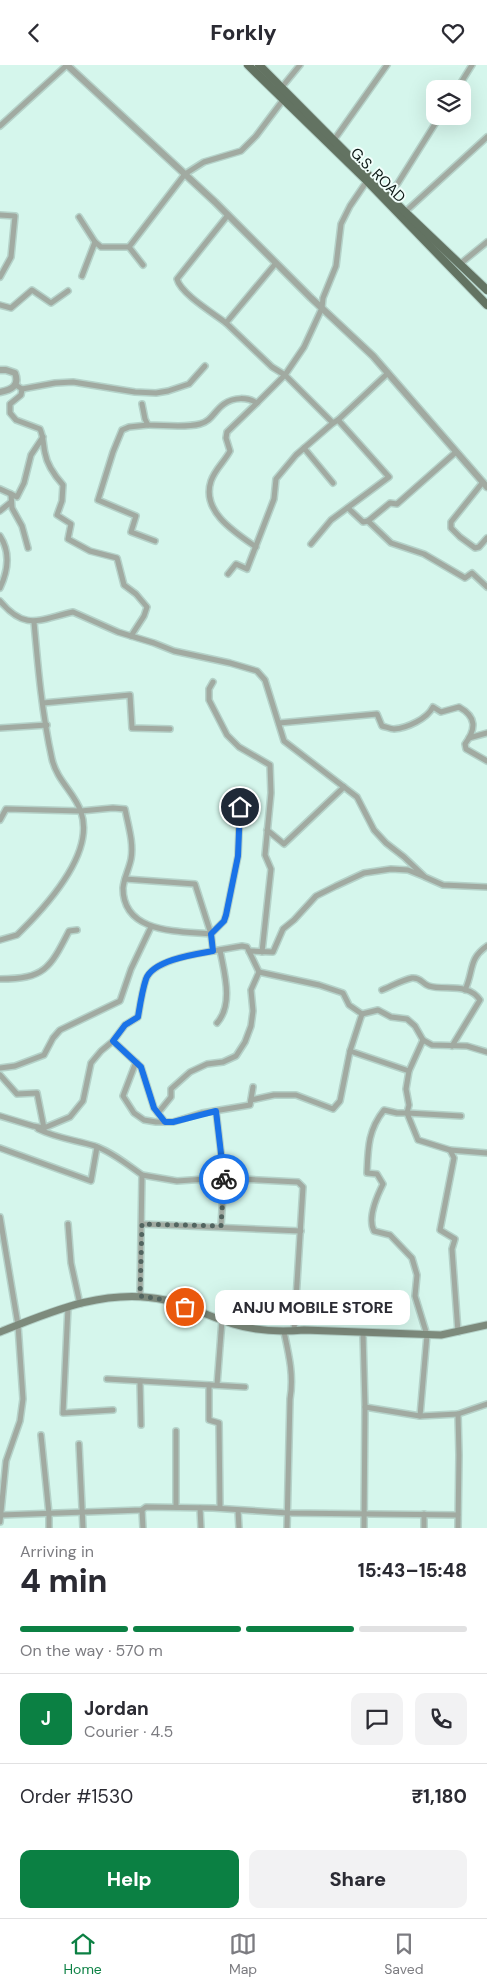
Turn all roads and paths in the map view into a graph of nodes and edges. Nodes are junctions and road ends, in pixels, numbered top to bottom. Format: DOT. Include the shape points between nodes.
graph roads {
  1 [pos="67,65"];
  2 [pos="248,65"];
  3 [pos="259,65"];
  4 [pos="300,65"];
  5 [pos="387,65"];
  6 [pos="472,65"];
  7 [pos="463,80"];
  8 [pos="282,87"];
  9 [pos="283,100"];
  10 [pos="0,125"];
  11 [pos="434,125"];
  12 [pos="487,137"];
  13 [pos="334,140"];
  14 [pos="186,174"];
  15 [pos="367,181"];
  16 [pos="388,195"];
  17 [pos="405,212"];
  18 [pos="0,215"];
  19 [pos="228,215"];
  20 [pos="79,217"];
  21 [pos="95,241"];
  22 [pos="487,243"];
  23 [pos="129,247"];
  24 [pos="276,263"];
  25 [pos="460,264"];
  26 [pos="143,265"];
  27 [pos="82,276"];
  28 [pos="0,277"];
  29 [pos="68,291"];
  30 [pos="487,291"];
  31 [pos="0,305"];
  32 [pos="487,305"];
  33 [pos="322,308"];
  34 [pos="226,323"];
  35 [pos="205,367"];
  36 [pos="0,370"];
  37 [pos="388,373"];
  38 [pos="285,375"];
  39 [pos="16,385"];
  40 [pos="22,389"];
  41 [pos="0,392"];
  42 [pos="257,403"];
  43 [pos="142,404"];
  44 [pos="336,422"];
  45 [pos="148,425"];
  46 [pos="43,436"];
  47 [pos="304,448"];
  48 [pos="456,452"];
  49 [pos="333,483"];
  50 [pos="485,484"];
  51 [pos="0,489"];
  52 [pos="11,494"];
  53 [pos="11,502"];
  54 [pos="348,508"];
  55 [pos="0,511"];
  56 [pos="368,521"];
  57 [pos="0,537"];
  58 [pos="487,539"];
  59 [pos="155,541"];
  60 [pos="311,544"];
  61 [pos="256,547"];
  62 [pos="28,548"];
  63 [pos="228,574"];
  64 [pos="487,587"];
  65 [pos="0,588"];
  66 [pos="0,601"];
  67 [pos="34,622"];
  68 [pos="131,636"];
  69 [pos="213,682"];
  70 [pos="43,703"];
  71 [pos="279,723"];
  72 [pos="47,725"];
  73 [pos="0,728"];
  74 [pos="170,729"];
  75 [pos="487,733"];
  76 [pos="469,738"];
  77 [pos="487,761"];
  78 [pos="344,787"];
  79 [pos="240,807"];
  80 [pos="81,811"];
  81 [pos="0,820"];
  82 [pos="268,830"];
  83 [pos="425,877"];
  84 [pos="125,879"];
  85 [pos="487,887"];
  86 [pos="151,927"];
  87 [pos="77,930"];
  88 [pos="211,934"];
  89 [pos="0,940"];
  90 [pos="487,946"];
  91 [pos="220,950"];
  92 [pos="213,951"];
  93 [pos="249,951"];
  94 [pos="262,952"];
  95 [pos="259,972"];
  96 [pos="0,979"];
  97 [pos="382,990"];
  98 [pos="465,990"];
  99 [pos="362,1014"];
  100 [pos="217,1023"];
  101 [pos="423,1039"];
  102 [pos="113,1041"];
  103 [pos="452,1046"];
  104 [pos="350,1051"];
  105 [pos="487,1052"];
  106 [pos="136,1062"];
  107 [pos="0,1068"];
  108 [pos="409,1071"];
  109 [pos="0,1075"];
  110 [pos="253,1087"];
  111 [pos="251,1100"];
  112 [pos="216,1111"];
  113 [pos="158,1113"];
  114 [pos="407,1113"];
  115 [pos="0,1116"];
  116 [pos="461,1116"];
  117 [pos="165,1122"];
  118 [pos="33,1126"];
  119 [pos="44,1128"];
  120 [pos="97,1147"];
  121 [pos="0,1148"];
  122 [pos="450,1150"];
  123 [pos="487,1153"];
  124 [pos="142,1175"];
  125 [pos="224,1178"];
  126 [pos="0,1217"];
  127 [pos="68,1224"];
  128 [pos="142,1224"];
  129 [pos="221,1226"];
  130 [pos="301,1231"];
  131 [pos="140,1296"];
  132 [pos="80,1303"];
  133 [pos="68,1307"];
  134 [pos="222,1320"];
  135 [pos="18,1325"];
  136 [pos="487,1325"];
  137 [pos="294,1331"];
  138 [pos="0,1332"];
  139 [pos="284,1332"];
  140 [pos="458,1332"];
  141 [pos="363,1333"];
  142 [pos="427,1335"];
  143 [pos="107,1379"];
  144 [pos="140,1381"];
  145 [pos="209,1385"];
  146 [pos="217,1385"];
  147 [pos="244,1387"];
  148 [pos="487,1404"];
  149 [pos="365,1407"];
  150 [pos="113,1411"];
  151 [pos="458,1414"];
  152 [pos="420,1416"];
  153 [pos="141,1425"];
  154 [pos="176,1431"];
  155 [pos="41,1435"];
  156 [pos="79,1444"];
  157 [pos="3,1461"];
  158 [pos="176,1507"];
  159 [pos="200,1508"];
  160 [pos="220,1508"];
  161 [pos="142,1510"];
  162 [pos="238,1510"];
  163 [pos="82,1512"];
  164 [pos="288,1513"];
  165 [pos="364,1513"];
  166 [pos="424,1514"];
  167 [pos="1,1515"];
  168 [pos="50,1515"];
  169 [pos="458,1515"];
  170 [pos="0,1522"];
  171 [pos="49,1528"];
  172 [pos="83,1528"];
  173 [pos="143,1528"];
  174 [pos="201,1528"];
  175 [pos="239,1528"];
  176 [pos="287,1528"];
  177 [pos="364,1528"];
  178 [pos="424,1528"];
  179 [pos="458,1528"];
  1 -- 10 [label="street"];
  1 -- 14 [label="street"];
  2 -- 9 [label="main road, G.S. ROAD"];
  3 -- 8 [label="main road, G.S. ROAD"];
  4 -- 8 [label="street"];
  5 -- 13 [label="street"];
  6 -- 7 [label="street"];
  8 -- 13 [label="main road, G.S. ROAD"];
  9 -- 14 [label="street" via="256,137 241,151 204,162"];
  9 -- 15 [label="main road, G.S. ROAD"];
  11 -- 16 [label="street"];
  12 -- 17 [label="street"];
  13 -- 16 [label="main road, G.S. ROAD"];
  14 -- 19 [label="street"];
  14 -- 23 [label="street"];
  15 -- 32 [label="main road, G.S. ROAD"];
  15 -- 33 [label="street" via="341,224 336,266"];
  16 -- 17 [label="main road, G.S. ROAD"];
  17 -- 25 [label="main road, G.S. ROAD"];
  18 -- 28 [label="street" via="14,216 11,257"];
  19 -- 24 [label="street"];
  19 -- 34 [label="street" via="177,279 188,294"];
  20 -- 21 [label="street"];
  21 -- 23 [label="street" via="101,247"];
  21 -- 27 [label="street"];
  22 -- 25 [label="street"];
  23 -- 26 [label="street"];
  24 -- 33 [label="street"];
  24 -- 34 [label="street"];
  25 -- 30 [label="main road, G.S. ROAD"];
  29 -- 31 [label="street" via="51,303 32,290 11,308"];
  33 -- 37 [label="street"];
  33 -- 38 [label="street" via="304,347"];
  34 -- 38 [label="street" via="272,367"];
  35 -- 40 [label="street" via="189,384 156,393 73,382"];
  36 -- 39 [label="street" via="15,373"];
  37 -- 44 [label="street"];
  37 -- 48 [label="street"];
  38 -- 42 [label="street"];
  38 -- 44 [label="street"];
  39 -- 40 [label="street"];
  39 -- 41 [label="street" via="12,390"];
  40 -- 46 [label="street" via="22,395 10,404 10,413 16,420 40,429"];
  42 -- 45 [label="street" via="249,398 236,399 223,405 208,421 192,426"];
  42 -- 61 [label="street" via="227,432 230,451 211,481 209,493 211,507 235,533"];
  43 -- 45 [label="street"];
  44 -- 47 [label="street"];
  44 -- 54 [label="street" via="389,477"];
  45 -- 59 [label="street" via="122,430 98,501 136,516 131,532"];
  46 -- 52 [label="street" via="32,455 24,483 16,497"];
  46 -- 68 [label="street" via="45,454 63,485 57,515 71,524 68,539 90,551 117,559 124,585 147,607"];
  47 -- 49 [label="street"];
  47 -- 61 [label="street" via="276,479 274,499"];
  48 -- 50 [label="street"];
  48 -- 56 [label="street" via="397,504 390,503"];
  50 -- 58 [label="street" via="451,522 451,527 475,548"];
  51 -- 52 [label="street"];
  52 -- 53 [label="street"];
  53 -- 55 [label="street"];
  53 -- 62 [label="street"];
  54 -- 56 [label="street" via="363,522"];
  54 -- 60 [label="street" via="331,520"];
  56 -- 64 [label="street" via="392,543 424,554 465,578 472,573"];
  57 -- 65 [label="street" via="8,558"];
  61 -- 63 [label="street" via="247,569 236,564"];
  66 -- 67 [label="street" via="18,618"];
  67 -- 68 [label="street" via="72,612"];
  67 -- 70 [label="street"];
  68 -- 71 [label="street" via="174,651 258,671 265,680"];
  69 -- 82 [label="street" via="209,700 227,735 239,747 270,765"];
  70 -- 72 [label="street"];
  70 -- 74 [label="street" via="130,695 132,728"];
  71 -- 76 [label="street" via="378,715 382,726 394,729 412,725 433,707 442,712 459,707 473,718"];
  71 -- 78 [label="street" via="284,741"];
  72 -- 73 [label="street"];
  72 -- 80 [label="street" via="56,771"];
  75 -- 76 [label="street"];
  76 -- 77 [label="street" via="466,749"];
  78 -- 82 [label="street" via="284,844"];
  78 -- 83 [label="street" via="357,797 374,830"];
  79 -- 88 [label="street" via="238,856 226,915"];
  80 -- 81 [label="street" via="6,809"];
  80 -- 84 [label="street" via="125,809 132,857"];
  80 -- 89 [label="street" via="82,840 70,872 22,930"];
  82 -- 94 [label="street" via="265,855 271,869"];
  83 -- 85 [label="street" via="443,885"];
  83 -- 94 [label="street" via="391,869 364,873 316,896 283,929 273,952"];
  84 -- 86 [label="street" via="123,890 129,911"];
  84 -- 88 [label="street" via="196,884"];
  86 -- 88 [label="street"];
  86 -- 107 [label="street" via="120,1001 60,1030 44,1055"];
  87 -- 96 [label="street" via="69,931 50,965 41,972 26,978"];
  88 -- 92 [label="street"];
  90 -- 98 [label="street" via="471,963"];
  91 -- 92 [label="street"];
  91 -- 93 [label="street" via="242,946"];
  91 -- 100 [label="street" via="226,1007"];
  92 -- 102 [label="street" via="158,966 146,977 138,1017 125,1025"];
  93 -- 94 [label="street"];
  93 -- 95 [label="street"];
  95 -- 99 [label="street" via="343,993 350,1005"];
  95 -- 113 [label="street" via="251,990 251,1026 236,1056 190,1072 171,1089 172,1097"];
  97 -- 98 [label="street" via="414,978 431,987"];
  98 -- 103 [label="street" via="480,1000"];
  99 -- 101 [label="street" via="378,1010 391,1017 407,1019"];
  99 -- 104 [label="street"];
  101 -- 103 [label="street" via="432,1045"];
  101 -- 108 [label="street"];
  102 -- 106 [label="street"];
  102 -- 119 [label="street" via="91,1063 83,1101 70,1117"];
  103 -- 105 [label="street" via="467,1046"];
  104 -- 108 [label="street"];
  104 -- 111 [label="street" via="340,1101 333,1109 296,1095"];
  106 -- 113 [label="street" via="141,1067"];
  106 -- 117 [label="street" via="123,1097 144,1121"];
  108 -- 114 [label="street"];
  109 -- 119 [label="street" via="17,1093 37,1093"];
  110 -- 111 [label="street"];
  111 -- 112 [label="street" via="250,1105"];
  112 -- 117 [label="street"];
  112 -- 125 [label="street"];
  113 -- 117 [label="street"];
  114 -- 116 [label="street"];
  114 -- 122 [label="street" via="418,1140"];
  114 -- 142 [label="street" via="384,1110 368,1142 367,1173 378,1174 383,1183 371,1226 374,1231 390,1235 412,1258 417,1275 415,1296"];
  115 -- 118 [label="street"];
  118 -- 119 [label="street"];
  118 -- 120 [label="street" via="54,1137"];
  120 -- 121 [label="street" via="91,1181"];
  120 -- 124 [label="street"];
  122 -- 123 [label="street"];
  122 -- 140 [label="street" via="454,1158 440,1231 455,1239 452,1249"];
  124 -- 125 [label="street" via="177,1181"];
  124 -- 128 [label="street"];
  125 -- 129 [label="street"];
  125 -- 130 [label="street" via="298,1182 303,1187"];
  126 -- 135 [label="street"];
  127 -- 132 [label="street" via="71,1263"];
  128 -- 129 [label="street"];
  128 -- 131 [label="street"];
  129 -- 130 [label="street"];
  130 -- 137 [label="street"];
  131 -- 132 [label="main road" via="117,1296"];
  131 -- 134 [label="main road" via="166,1300"];
  132 -- 133 [label="main road"];
  133 -- 135 [label="main road"];
  133 -- 150 [label="street" via="63,1413"];
  134 -- 139 [label="main road"];
  134 -- 146 [label="street"];
  135 -- 138 [label="main road"];
  135 -- 157 [label="street" via="23,1399 20,1421"];
  136 -- 140 [label="main road"];
  137 -- 139 [label="main road"];
  137 -- 141 [label="main road"];
  139 -- 164 [label="street" via="292,1372"];
  140 -- 142 [label="main road"];
  141 -- 142 [label="main road"];
  141 -- 149 [label="street"];
  142 -- 152 [label="street"];
  143 -- 144 [label="street"];
  144 -- 145 [label="street"];
  144 -- 153 [label="street"];
  145 -- 146 [label="street"];
  145 -- 160 [label="street" via="209,1420 219,1423"];
  146 -- 147 [label="street"];
  148 -- 151 [label="street"];
  149 -- 152 [label="street"];
  149 -- 165 [label="street"];
  151 -- 152 [label="street"];
  151 -- 169 [label="street"];
  154 -- 158 [label="street"];
  155 -- 168 [label="street"];
  156 -- 163 [label="street"];
  157 -- 167 [label="street"];
  158 -- 159 [label="street"];
  158 -- 161 [label="street" via="146,1507"];
  159 -- 160 [label="street"];
  159 -- 174 [label="street"];
  160 -- 162 [label="street"];
  161 -- 163 [label="street"];
  161 -- 173 [label="street"];
  162 -- 164 [label="street"];
  162 -- 175 [label="street"];
  163 -- 168 [label="street"];
  163 -- 172 [label="street"];
  164 -- 165 [label="street"];
  164 -- 176 [label="street"];
  165 -- 166 [label="street"];
  165 -- 177 [label="street"];
  166 -- 169 [label="street"];
  166 -- 178 [label="street"];
  167 -- 168 [label="street"];
  167 -- 170 [label="street"];
  168 -- 171 [label="street"];
  169 -- 179 [label="street"];
}
